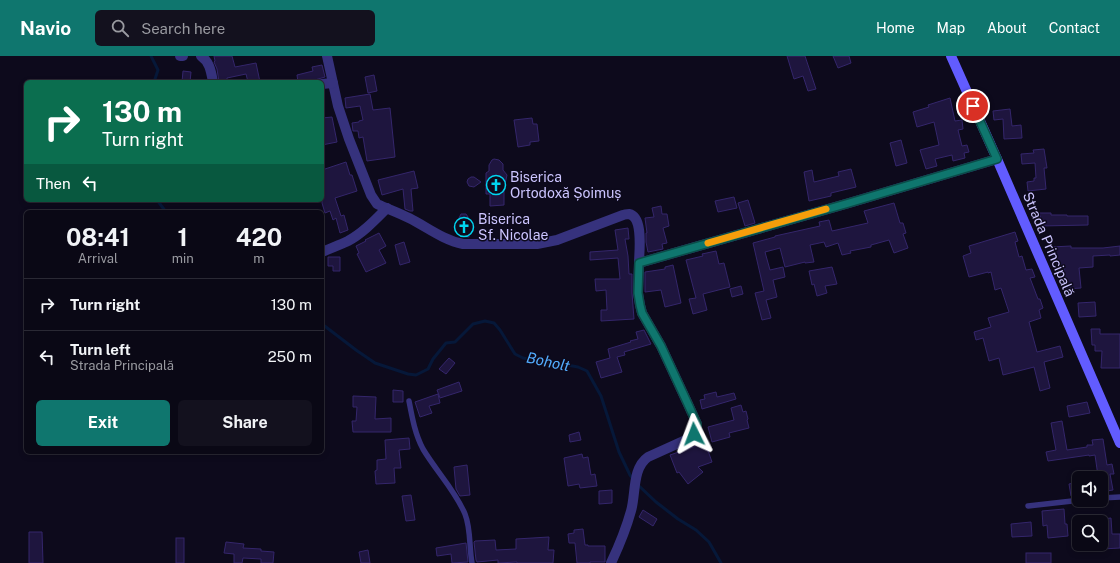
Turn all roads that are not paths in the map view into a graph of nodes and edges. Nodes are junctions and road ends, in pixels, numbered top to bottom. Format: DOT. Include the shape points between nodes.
graph roads {
  1 [pos="201,56"];
  2 [pos="327,56"];
  3 [pos="951,56"];
  4 [pos="213,80"];
  5 [pos="333,83"];
  6 [pos="324,84"];
  7 [pos="997,159"];
  8 [pos="387,208"];
  9 [pos="324,251"];
  10 [pos="639,263"];
  11 [pos="408,401"];
  12 [pos="1120,443"];
  13 [pos="1120,497"];
  14 [pos="1108,498"];
  15 [pos="1072,501"];
  16 [pos="1028,506"];
  17 [pos="472,563"];
  18 [pos="611,563"];
  1 -- 4 [label="street" via="209,64"];
  2 -- 5 [label="street"];
  3 -- 7 [label="main road, Strada Principală"];
  5 -- 6 [label="street"];
  5 -- 8 [label="street" via="338,106 368,188 377,204"];
  7 -- 10 [label="street"];
  7 -- 12 [label="main road, Strada Principală"];
  8 -- 9 [label="street" via="359,234"];
  8 -- 10 [label="street" via="443,237 463,244 537,244 557,240 629,214 639,225"];
  10 -- 18 [label="street" via="638,293 642,313 661,346 697,429 690,438 648,457 642,463 634,486 632,509"];
  11 -- 17 [label="lane" via="422,447 450,487 465,516"];
  13 -- 14 [label="lane"];
  15 -- 16 [label="lane"];
}
